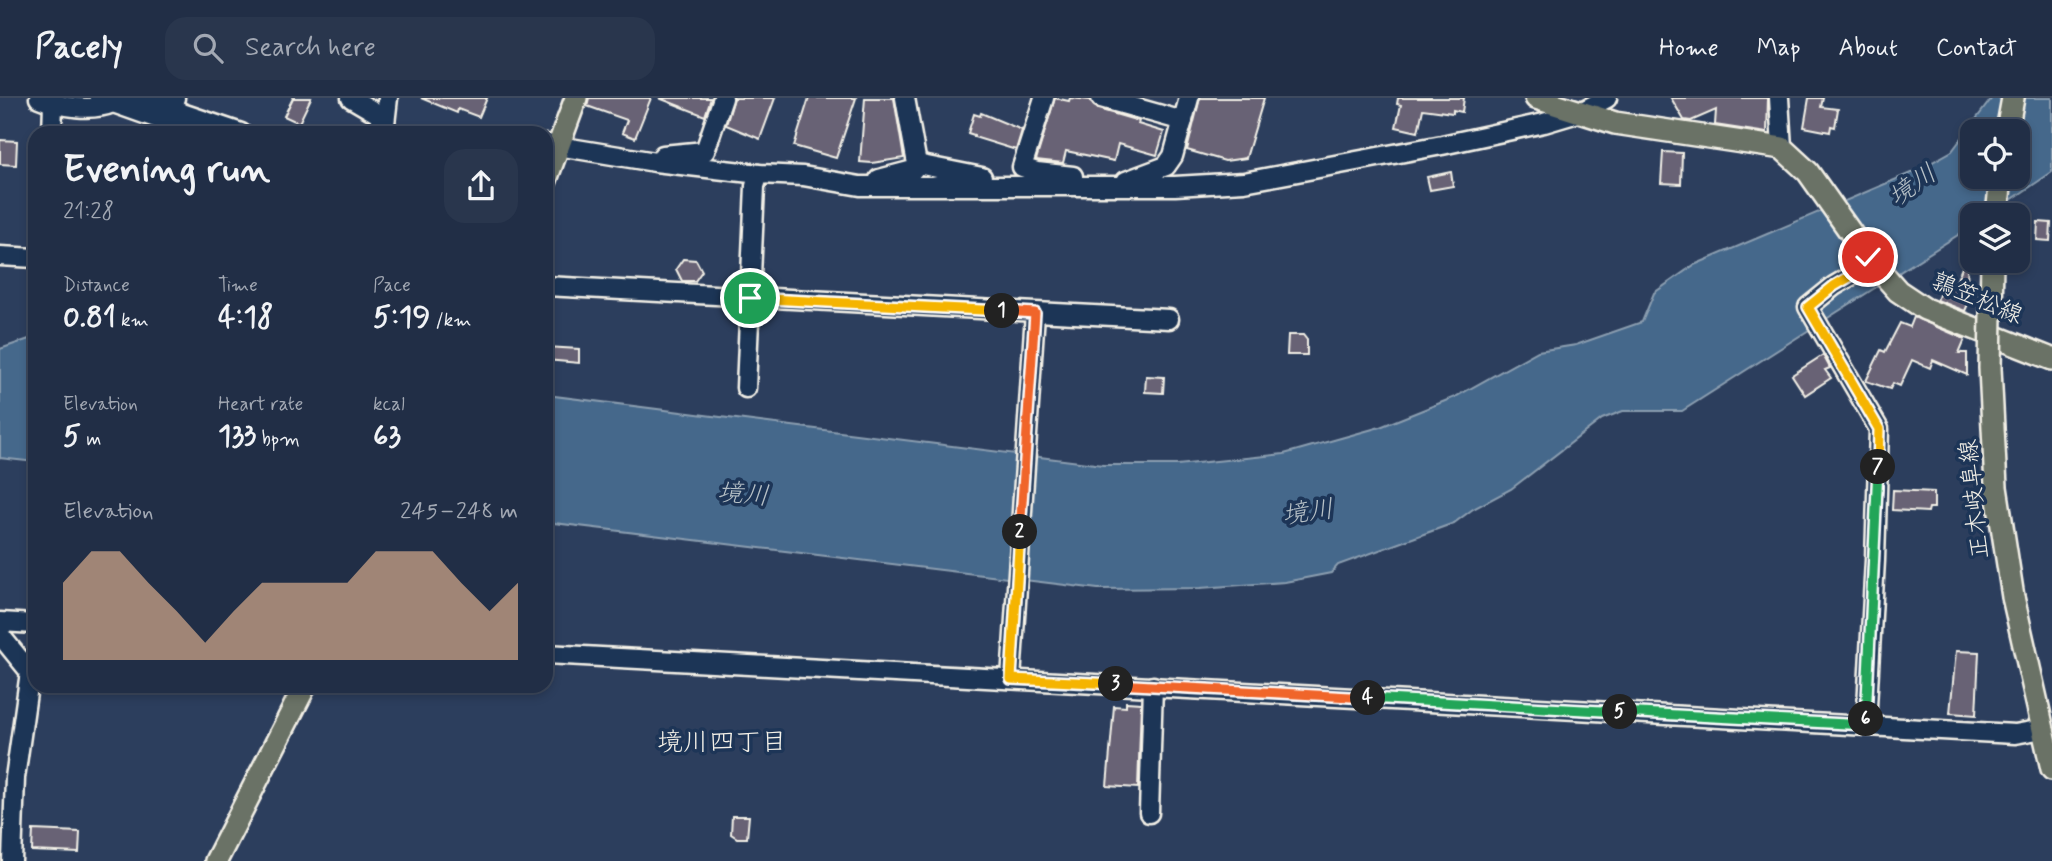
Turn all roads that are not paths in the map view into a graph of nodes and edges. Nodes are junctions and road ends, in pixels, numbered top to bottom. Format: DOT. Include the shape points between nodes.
graph roads {
  1 [pos="351,98"];
  2 [pos="388,98"];
  3 [pos="576,98"];
  4 [pos="723,98"];
  5 [pos="905,98"];
  6 [pos="1044,98"];
  7 [pos="1101,98"];
  8 [pos="1189,98"];
  9 [pos="1536,98"];
  10 [pos="1607,98"];
  11 [pos="1779,98"];
  12 [pos="2012,98"];
  13 [pos="113,100"];
  14 [pos="46,101"];
  15 [pos="173,102"];
  16 [pos="1581,112"];
  17 [pos="2009,119"];
  18 [pos="1183,121"];
  19 [pos="51,126"];
  20 [pos="184,126"];
  21 [pos="221,126"];
  22 [pos="385,126"];
  23 [pos="553,145"];
  24 [pos="1782,148"];
  25 [pos="655,162"];
  26 [pos="917,164"];
  27 [pos="758,174"];
  28 [pos="860,186"];
  29 [pos="1006,186"];
  30 [pos="1098,186"];
  31 [pos="1118,186"];
  32 [pos="0,256"];
  33 [pos="28,258"];
  34 [pos="1871,260"];
  35 [pos="1992,273"];
  36 [pos="553,286"];
  37 [pos="750,298"];
  38 [pos="1035,313"];
  39 [pos="1168,319"];
  40 [pos="2052,359"];
  41 [pos="746,388"];
  42 [pos="0,622"];
  43 [pos="28,624"];
  44 [pos="0,635"];
  45 [pos="553,654"];
  46 [pos="28,670"];
  47 [pos="1011,679"];
  48 [pos="28,686"];
  49 [pos="1153,686"];
  50 [pos="301,693"];
  51 [pos="2044,695"];
  52 [pos="1866,725"];
  53 [pos="2043,729"];
  54 [pos="2052,769"];
  55 [pos="1149,813"];
  56 [pos="12,861"];
  57 [pos="216,861"];
  1 -- 22 [label="street"];
  2 -- 22 [label="street"];
  3 -- 23 [label="main road"];
  4 -- 25 [label="street" via="705,151 659,155"];
  5 -- 26 [label="street"];
  6 -- 30 [label="street" via="1022,167 1091,180"];
  7 -- 18 [label="street"];
  8 -- 18 [label="street"];
  9 -- 16 [label="main road"];
  10 -- 16 [label="street"];
  11 -- 24 [label="street"];
  12 -- 17 [label="main road"];
  13 -- 14 [label="street" via="102,108"];
  13 -- 15 [label="street"];
  13 -- 20 [label="street"];
  14 -- 19 [label="street"];
  15 -- 21 [label="street" via="182,113"];
  16 -- 24 [label="main road" via="1662,132"];
  16 -- 31 [label="street" via="1442,145 1244,182"];
  18 -- 31 [label="street" via="1166,166"];
  23 -- 25 [label="street"];
  24 -- 34 [label="main road, 鶉笠松線" via="1808,173"];
  25 -- 27 [label="street"];
  26 -- 28 [label="street" via="913,170"];
  26 -- 29 [label="street" via="1008,180"];
  27 -- 28 [label="street"];
  27 -- 37 [label="street"];
  28 -- 29 [label="street"];
  29 -- 30 [label="street"];
  30 -- 31 [label="street"];
  32 -- 33 [label="street"];
  34 -- 40 [label="main road, 鶉笠松線" via="1898,291 1925,309"];
  34 -- 52 [label="street" via="1808,307 1879,429"];
  35 -- 51 [label="main road, 正木岐阜線, bridge" via="1990,368 1996,487 2013,597"];
  36 -- 37 [label="street"];
  37 -- 38 [label="street"];
  37 -- 41 [label="street"];
  38 -- 39 [label="street"];
  38 -- 47 [label="street"];
  42 -- 43 [label="street"];
  44 -- 46 [label="street"];
  45 -- 47 [label="street"];
  47 -- 49 [label="street"];
  48 -- 56 [label="street" via="15,778"];
  49 -- 52 [label="street"];
  49 -- 55 [label="street"];
  50 -- 57 [label="main road"];
  51 -- 53 [label="main road, 正木岐阜線"];
  52 -- 53 [label="street" via="2015,734"];
  53 -- 54 [label="main road, 正木岐阜線"];
}
